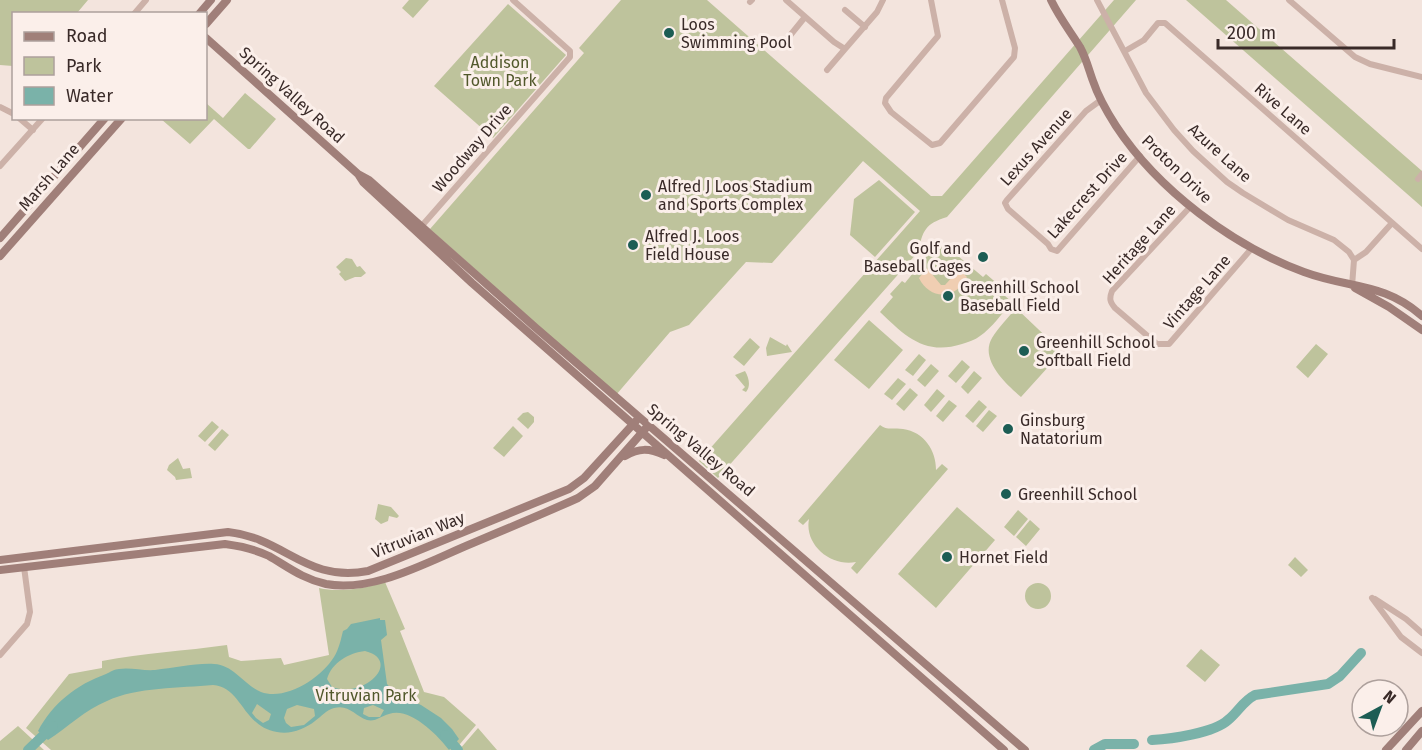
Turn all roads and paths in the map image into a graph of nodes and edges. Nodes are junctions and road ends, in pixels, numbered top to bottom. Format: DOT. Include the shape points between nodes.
graph roads {
  1 [pos="146,0"];
  2 [pos="211,0"];
  3 [pos="227,0"];
  4 [pos="513,0"];
  5 [pos="883,0"];
  6 [pos="931,0"];
  7 [pos="1002,0"];
  8 [pos="1052,0"];
  9 [pos="1097,0"];
  10 [pos="1288,0"];
  11 [pos="788,1"];
  12 [pos="846,10"];
  13 [pos="137,12"];
  14 [pos="201,12"];
  15 [pos="805,17"];
  16 [pos="207,23"];
  17 [pos="865,27"];
  18 [pos="788,38"];
  19 [pos="207,39"];
  20 [pos="845,49"];
  21 [pos="1125,51"];
  22 [pos="826,70"];
  23 [pos="1422,77"];
  24 [pos="1101,100"];
  25 [pos="21,120"];
  26 [pos="41,120"];
  27 [pos="103,120"];
  28 [pos="120,120"];
  29 [pos="33,130"];
  30 [pos="94,132"];
  31 [pos="103,140"];
  32 [pos="1140,156"];
  33 [pos="0,166"];
  34 [pos="1191,206"];
  35 [pos="1392,223"];
  36 [pos="419,229"];
  37 [pos="0,238"];
  38 [pos="1252,248"];
  39 [pos="1422,249"];
  40 [pos="1053,250"];
  41 [pos="0,256"];
  42 [pos="1354,260"];
  43 [pos="1352,286"];
  44 [pos="1422,316"];
  45 [pos="1422,330"];
  46 [pos="1157,344"];
  47 [pos="636,421"];
  48 [pos="646,429"];
  49 [pos="620,459"];
  50 [pos="673,459"];
  51 [pos="569,489"];
  52 [pos="724,491"];
  53 [pos="717,499"];
  54 [pos="549,511"];
  55 [pos="479,526"];
  56 [pos="484,538"];
  57 [pos="23,556"];
  58 [pos="0,560"];
  59 [pos="24,567"];
  60 [pos="0,570"];
  61 [pos="368,571"];
  62 [pos="370,582"];
  63 [pos="1422,633"];
  64 [pos="1422,653"];
  65 [pos="0,655"];
  66 [pos="1422,711"];
  67 [pos="1422,731"];
  68 [pos="1004,750"];
  69 [pos="1025,750"];
  70 [pos="1386,750"];
  71 [pos="1406,750"];
  1 -- 13 [label="street"];
  2 -- 14 [label="main road"];
  3 -- 16 [label="main road"];
  4 -- 36 [label="street, Woodway Drive" via="570,55"];
  5 -- 17 [label="street"];
  6 -- 7 [label="street" via="938,36 885,103 932,146 940,143 1014,57"];
  8 -- 24 [label="main road, Proton Drive" via="1080,47"];
  9 -- 21 [label="street, Azure Lane"];
  10 -- 23 [label="street" via="1355,57"];
  11 -- 15 [label="street"];
  12 -- 17 [label="street"];
  15 -- 18 [label="street"];
  15 -- 20 [label="street"];
  17 -- 20 [label="street"];
  19 -- 36 [label="main road, Spring Valley Road"];
  20 -- 22 [label="street"];
  21 -- 35 [label="street, Rive Lane" via="1144,40 1158,23 1165,23"];
  21 -- 42 [label="street, Azure Lane" via="1146,93 1193,151 1243,193 1287,220 1334,240"];
  24 -- 32 [label="main road, Proton Drive"];
  24 -- 40 [label="street, Lexus Avenue" via="1086,111 1005,203"];
  25 -- 29 [label="street"];
  26 -- 29 [label="street"];
  27 -- 30 [label="main road, Marsh Lane"];
  28 -- 31 [label="main road, Marsh Lane"];
  29 -- 33 [label="street"];
  30 -- 31 [label="main road"];
  30 -- 37 [label="main road, Marsh Lane"];
  31 -- 41 [label="main road, Marsh Lane"];
  32 -- 34 [label="main road, Proton Drive"];
  32 -- 40 [label="street, Lakecrest Drive" via="1061,248"];
  34 -- 38 [label="main road, Proton Drive"];
  34 -- 46 [label="street, Heritage Lane" via="1112,291 1110,301 1114,308"];
  35 -- 39 [label="street, Rive Lane"];
  35 -- 42 [label="street"];
  36 -- 47 [label="main road, Spring Valley Road"];
  38 -- 43 [label="main road, Proton Drive" via="1304,272"];
  38 -- 46 [label="street, Vintage Lane" via="1169,344"];
  42 -- 43 [label="street"];
  43 -- 44 [label="main road, Proton Drive" via="1377,289 1398,298"];
  43 -- 45 [label="main road, Proton Drive"];
  47 -- 48 [label="main road, Spring Valley Road"];
  47 -- 51 [label="main road, Vitruvian Way"];
  48 -- 49 [label="main road, Vitruvian Way"];
  48 -- 50 [label="main road, Spring Valley Road"];
  48 -- 52 [label="main road, Spring Valley Road"];
  49 -- 50 [label="main road" via="643,449"];
  49 -- 54 [label="main road, Vitruvian Way" via="595,486"];
  50 -- 53 [label="main road, Spring Valley Road"];
  51 -- 54 [label="main road" via="550,504"];
  51 -- 55 [label="main road, Vitruvian Way"];
  52 -- 53 [label="main road"];
  52 -- 69 [label="main road, Spring Valley Road"];
  53 -- 68 [label="main road, Spring Valley Road"];
  54 -- 56 [label="main road, Vitruvian Way"];
  55 -- 56 [label="main road"];
  55 -- 61 [label="main road, Vitruvian Way"];
  56 -- 62 [label="main road, Vitruvian Way"];
  57 -- 58 [label="main road, Vitruvian Way"];
  57 -- 59 [label="main road"];
  57 -- 61 [label="main road, Vitruvian Way" via="228,532 267,542 316,569 340,573"];
  59 -- 60 [label="main road, Vitruvian Way"];
  59 -- 62 [label="main road, Vitruvian Way" via="225,544 250,548 312,581 347,585"];
  59 -- 65 [label="street" via="29,618"];
  61 -- 62 [label="main road"];
  63 -- 64 [label="street" via="1372,598 1401,636"];
  66 -- 70 [label="main road"];
  67 -- 71 [label="main road"];
}
